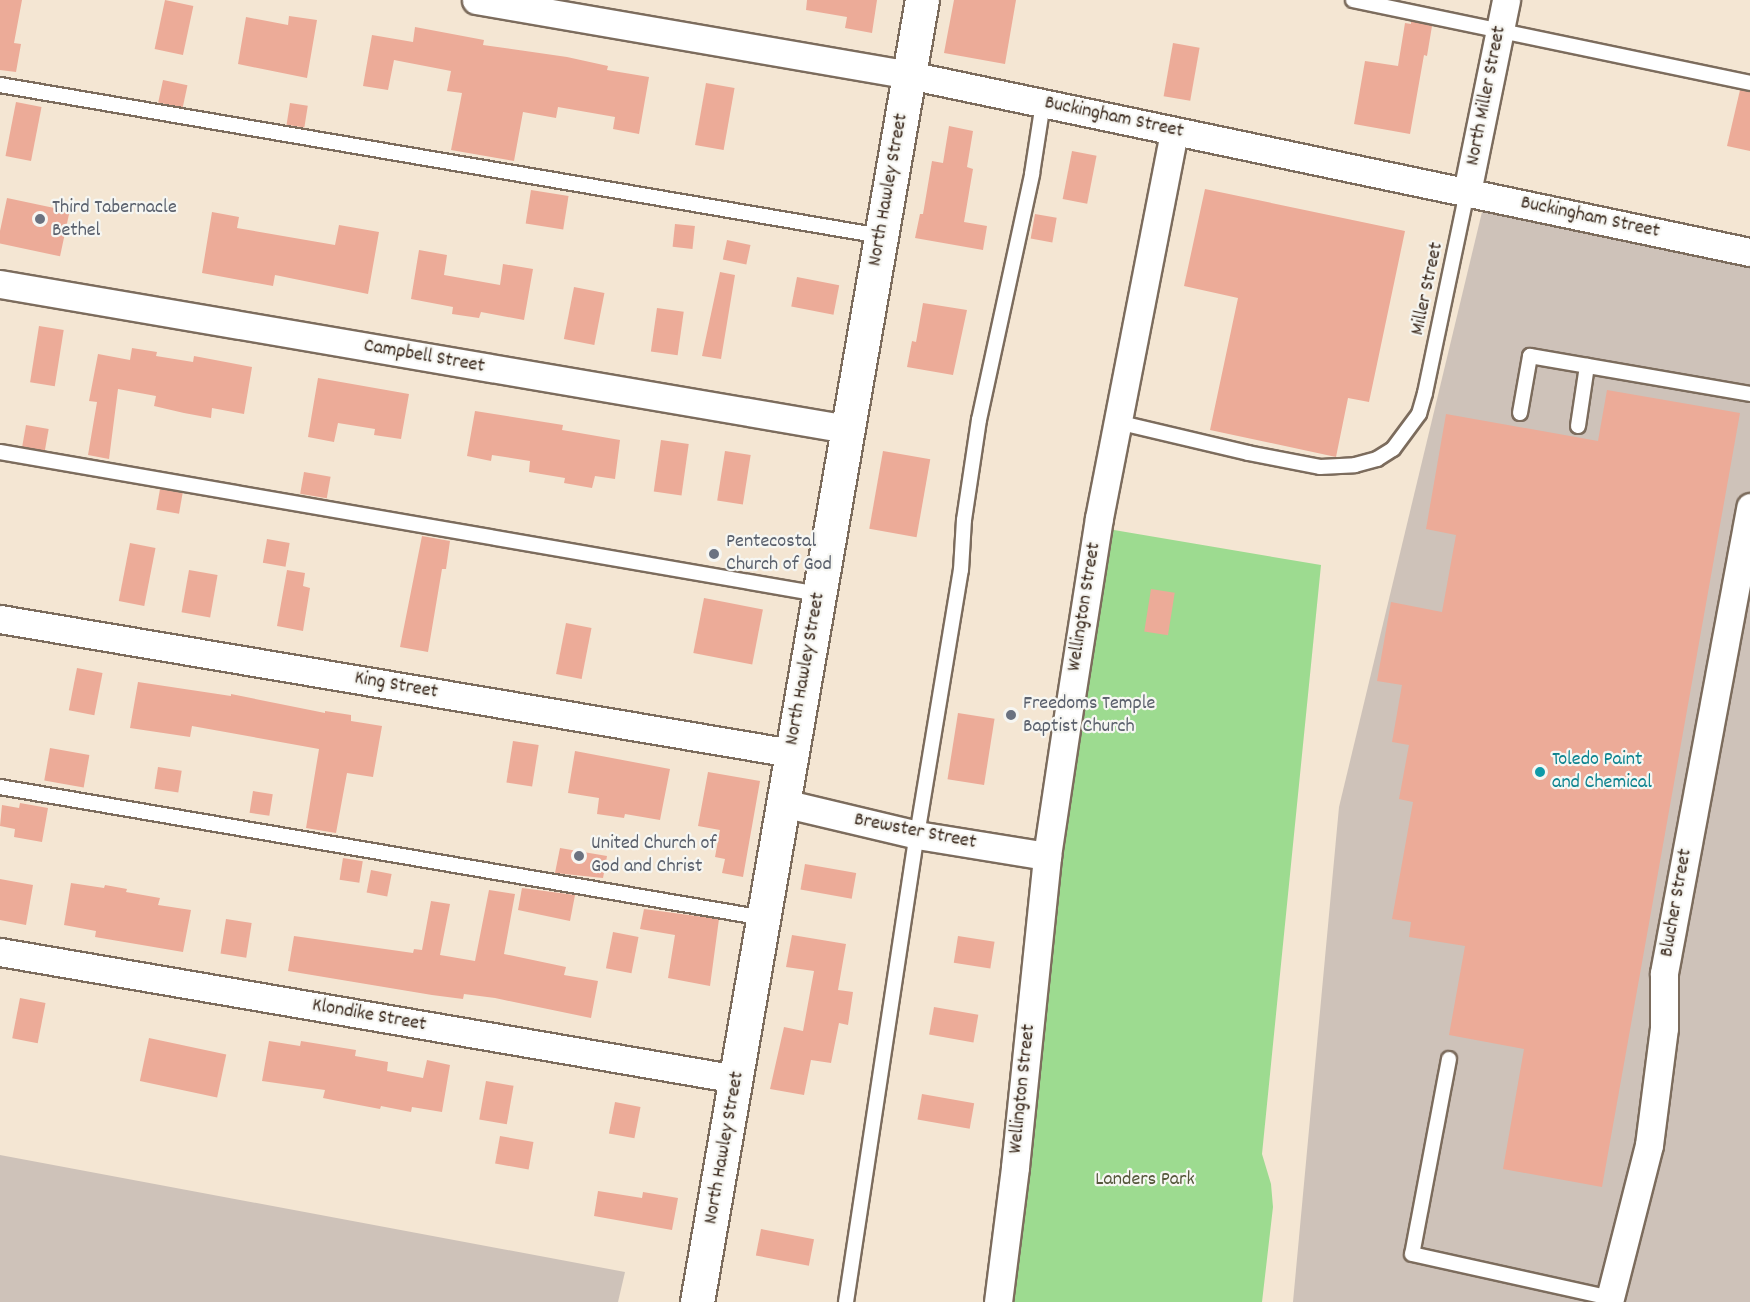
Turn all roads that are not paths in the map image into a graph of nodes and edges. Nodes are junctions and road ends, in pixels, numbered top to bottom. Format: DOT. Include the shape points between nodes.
graph roads {
  1 [pos="476,0"];
  2 [pos="922,0"];
  3 [pos="1353,0"];
  4 [pos="1506,0"];
  5 [pos="1499,31"];
  6 [pos="909,75"];
  7 [pos="1750,83"];
  8 [pos="0,85"];
  9 [pos="1043,104"];
  10 [pos="1174,131"];
  11 [pos="1467,192"];
  12 [pos="881,236"];
  13 [pos="1750,252"];
  14 [pos="0,284"];
  15 [pos="1587,366"];
  16 [pos="1750,394"];
  17 [pos="1520,412"];
  18 [pos="1117,422"];
  19 [pos="1578,426"];
  20 [pos="847,429"];
  21 [pos="0,452"];
  22 [pos="1750,507"];
  23 [pos="819,594"];
  24 [pos="0,619"];
  25 [pos="791,753"];
  26 [pos="0,787"];
  27 [pos="783,803"];
  28 [pos="917,835"];
  29 [pos="1047,856"];
  30 [pos="765,918"];
  31 [pos="0,952"];
  32 [pos="1449,1059"];
  33 [pos="737,1079"];
  34 [pos="1610,1298"];
  35 [pos="697,1302"];
  36 [pos="846,1302"];
  37 [pos="998,1302"];
  1 -- 6 [label="street, Buckingham Street"];
  2 -- 6 [label="street, North Hawley Street"];
  3 -- 5 [label="lane"];
  4 -- 5 [label="street, North Miller Street"];
  5 -- 7 [label="lane"];
  5 -- 11 [label="street, North Miller Street"];
  6 -- 9 [label="street, Buckingham Street"];
  6 -- 12 [label="street, North Hawley Street"];
  8 -- 12 [label="lane"];
  9 -- 10 [label="street, Buckingham Street"];
  9 -- 28 [label="lane" via="1030,186 980,420 964,519 962,570"];
  10 -- 11 [label="street, Buckingham Street"];
  10 -- 18 [label="street, Wellington Street"];
  11 -- 13 [label="street, Buckingham Street"];
  11 -- 18 [label="lane, Miller Street" via="1419,414 1393,449 1377,459 1320,467"];
  12 -- 20 [label="street, North Hawley Street"];
  14 -- 20 [label="street, Campbell Street"];
  15 -- 16 [label="lane"];
  15 -- 17 [label="lane" via="1530,356"];
  15 -- 19 [label="lane"];
  18 -- 29 [label="street, Wellington Street"];
  20 -- 23 [label="street, North Hawley Street"];
  21 -- 23 [label="lane"];
  22 -- 34 [label="street, Blucher Street" via="1664,972 1664,1028 1649,1145"];
  23 -- 25 [label="street, North Hawley Street"];
  24 -- 25 [label="street, King Street"];
  25 -- 27 [label="street, North Hawley Street"];
  26 -- 30 [label="lane"];
  27 -- 28 [label="street, Brewster Street"];
  27 -- 30 [label="street, North Hawley Street"];
  28 -- 29 [label="street, Brewster Street"];
  28 -- 36 [label="lane"];
  29 -- 37 [label="street, Wellington Street"];
  30 -- 33 [label="street, North Hawley Street"];
  31 -- 33 [label="street, Klondike Street"];
  32 -- 34 [label="lane" via="1412,1254"];
  33 -- 35 [label="street, North Hawley Street"];
}
